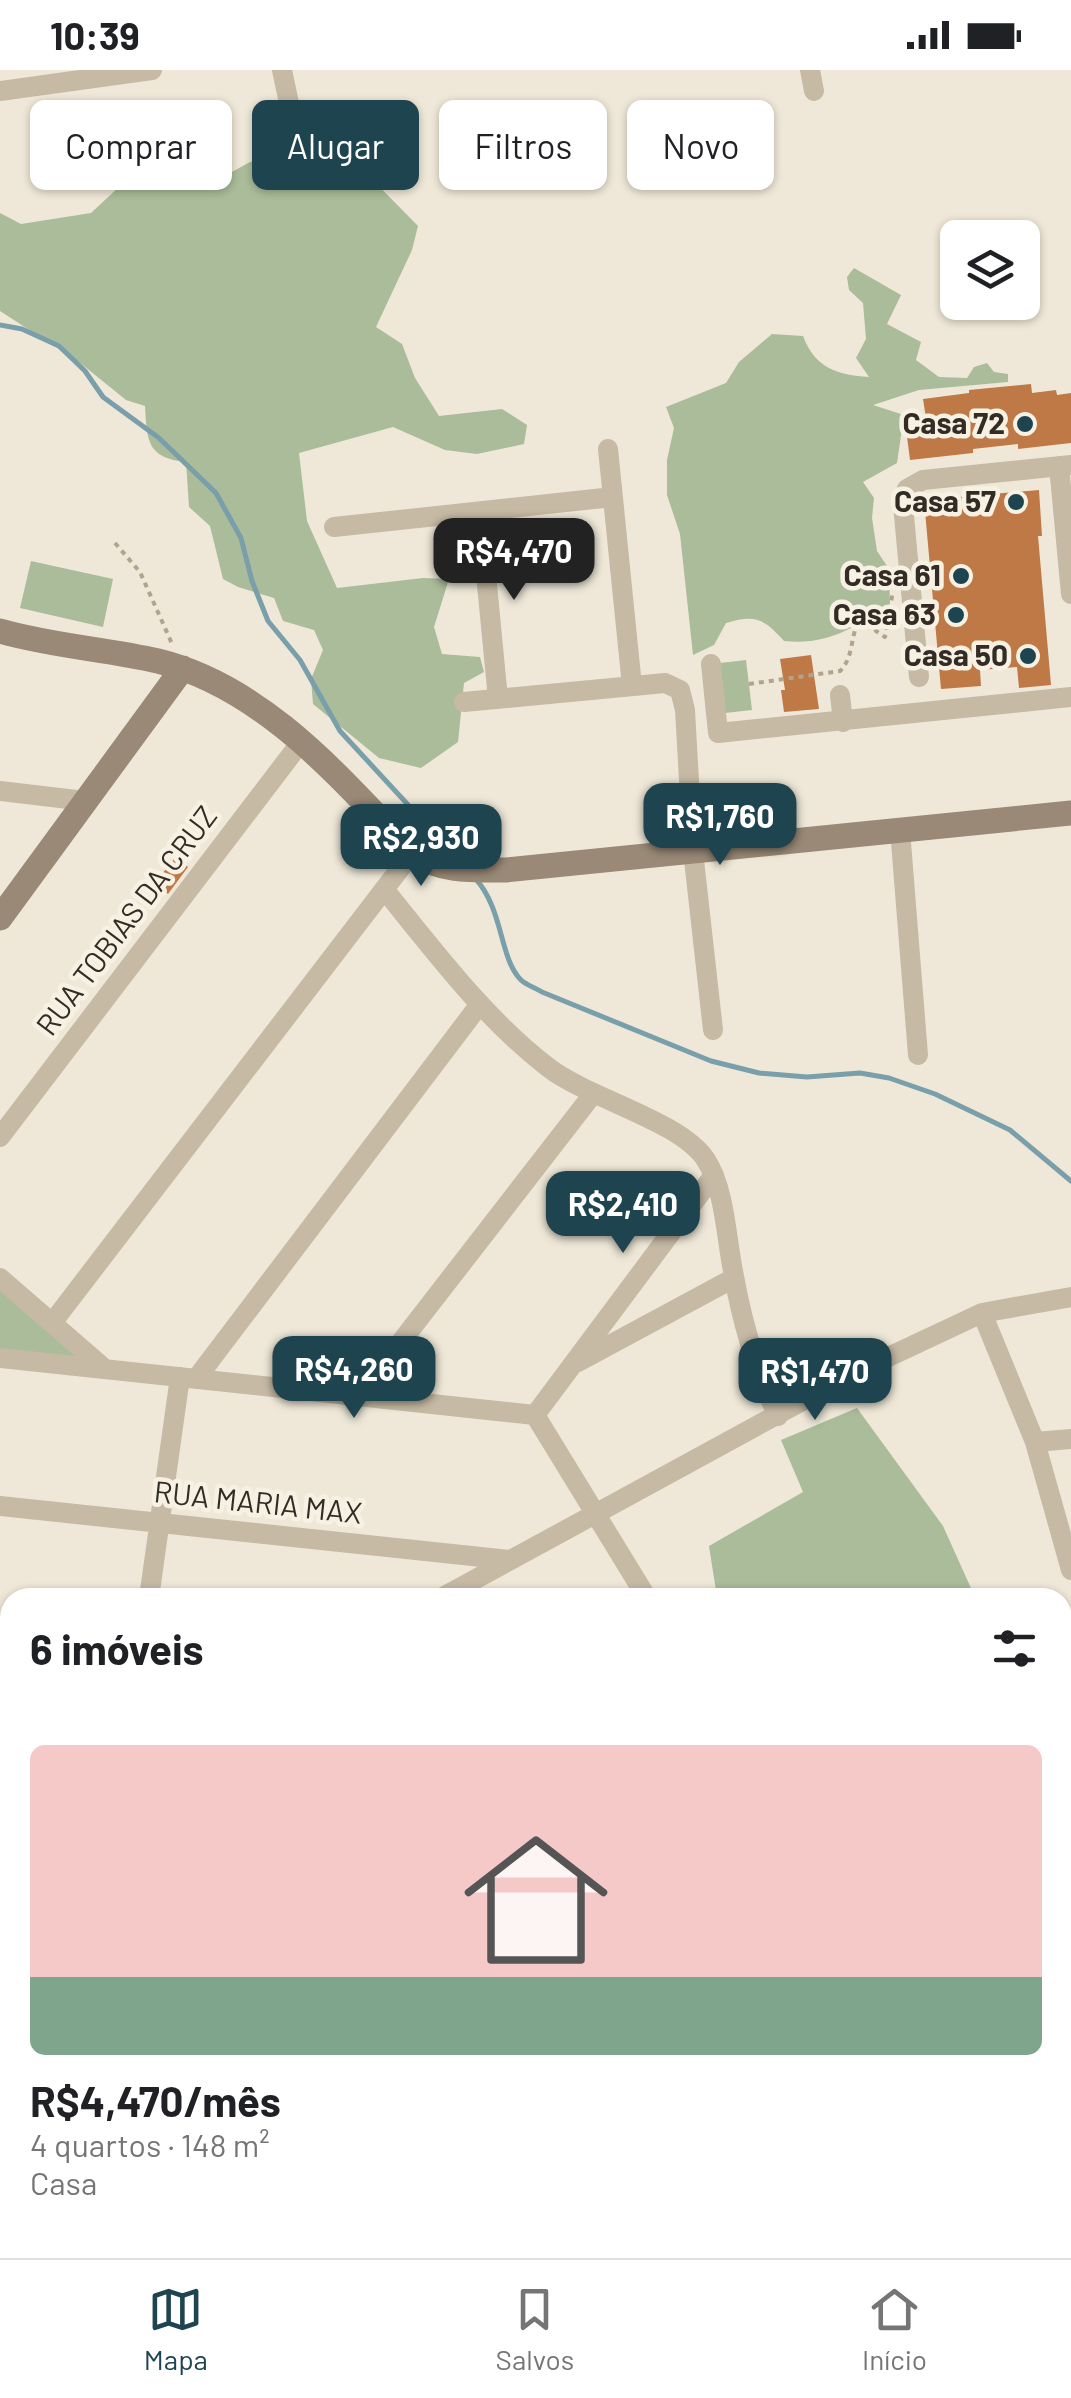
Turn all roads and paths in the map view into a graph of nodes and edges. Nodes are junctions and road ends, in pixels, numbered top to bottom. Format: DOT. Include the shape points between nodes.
graph roads {
  1 [pos="152,70"];
  2 [pos="282,70"];
  3 [pos="0,91"];
  4 [pos="288,100"];
  5 [pos="608,449"];
  6 [pos="1065,466"];
  7 [pos="612,497"];
  8 [pos="480,512"];
  9 [pos="334,527"];
  10 [pos="114,543"];
  11 [pos="910,581"];
  12 [pos="1071,594"];
  13 [pos="0,631"];
  14 [pos="711,664"];
  15 [pos="183,668"];
  16 [pos="919,677"];
  17 [pos="749,684"];
  18 [pos="632,686"];
  19 [pos="840,695"];
  20 [pos="1071,697"];
  21 [pos="498,699"];
  22 [pos="464,702"];
  23 [pos="843,722"];
  24 [pos="301,742"];
  25 [pos="0,791"];
  26 [pos="85,801"];
  27 [pos="1071,813"];
  28 [pos="900,830"];
  29 [pos="412,852"];
  30 [pos="693,852"];
  31 [pos="384,889"];
  32 [pos="0,918"];
  33 [pos="480,1004"];
  34 [pos="712,1030"];
  35 [pos="918,1056"];
  36 [pos="592,1094"];
  37 [pos="0,1137"];
  38 [pos="714,1175"];
  39 [pos="0,1278"];
  40 [pos="734,1278"];
  41 [pos="1071,1297"];
  42 [pos="982,1312"];
  43 [pos="52,1323"];
  44 [pos="0,1358"];
  45 [pos="572,1366"];
  46 [pos="105,1369"];
  47 [pos="188,1378"];
  48 [pos="359,1396"];
  49 [pos="534,1415"];
  50 [pos="778,1416"];
  51 [pos="1071,1438"];
  52 [pos="1035,1442"];
  53 [pos="0,1506"];
  54 [pos="595,1514"];
  55 [pos="160,1523"];
  56 [pos="510,1560"];
  57 [pos="1071,1570"];
  58 [pos="150,1588"];
  59 [pos="460,1588"];
  60 [pos="641,1588"];
  1 -- 3 [label="street"];
  2 -- 4 [label="street"];
  5 -- 7 [label="street"];
  6 -- 11 [label="street" via="913,482 902,505"];
  6 -- 12 [label="street"];
  7 -- 8 [label="street"];
  7 -- 18 [label="street"];
  8 -- 9 [label="street"];
  8 -- 21 [label="street"];
  10 -- 15 [label="path" via="140,572"];
  11 -- 16 [label="street"];
  11 -- 17 [label="path" via="890,596 885,637 870,619 859,620 849,662 840,670"];
  13 -- 15 [label="street"];
  14 -- 23 [label="street" via="718,734"];
  15 -- 24 [label="street" via="245,699"];
  15 -- 26 [label="street"];
  18 -- 21 [label="street"];
  18 -- 30 [label="street" via="680,690"];
  19 -- 23 [label="street"];
  20 -- 23 [label="street"];
  21 -- 22 [label="street"];
  24 -- 29 [label="street"];
  24 -- 37 [label="street, RUA TOBIAS DA CRUZ"];
  25 -- 26 [label="street"];
  26 -- 32 [label="street"];
  27 -- 28 [label="street"];
  28 -- 30 [label="street"];
  28 -- 35 [label="street"];
  29 -- 30 [label="street" via="434,865 490,870"];
  29 -- 31 [label="street"];
  30 -- 34 [label="street"];
  31 -- 33 [label="street"];
  31 -- 43 [label="street"];
  33 -- 36 [label="street" via="534,1056"];
  33 -- 47 [label="street"];
  36 -- 38 [label="street" via="683,1138"];
  36 -- 48 [label="street"];
  38 -- 40 [label="street"];
  38 -- 45 [label="street"];
  39 -- 43 [label="street"];
  40 -- 45 [label="street"];
  40 -- 50 [label="street" via="753,1358"];
  41 -- 42 [label="street"];
  42 -- 50 [label="street"];
  42 -- 52 [label="street"];
  43 -- 46 [label="street"];
  44 -- 46 [label="street"];
  45 -- 49 [label="street"];
  46 -- 47 [label="street"];
  47 -- 48 [label="street"];
  47 -- 55 [label="street"];
  48 -- 49 [label="street"];
  49 -- 54 [label="street"];
  50 -- 54 [label="street"];
  51 -- 52 [label="street"];
  52 -- 57 [label="street"];
  53 -- 55 [label="street, RUA MARIA MAX"];
  54 -- 56 [label="street"];
  54 -- 60 [label="street"];
  55 -- 56 [label="street, RUA MARIA MAX"];
  55 -- 58 [label="street"];
  56 -- 59 [label="street"];
}
